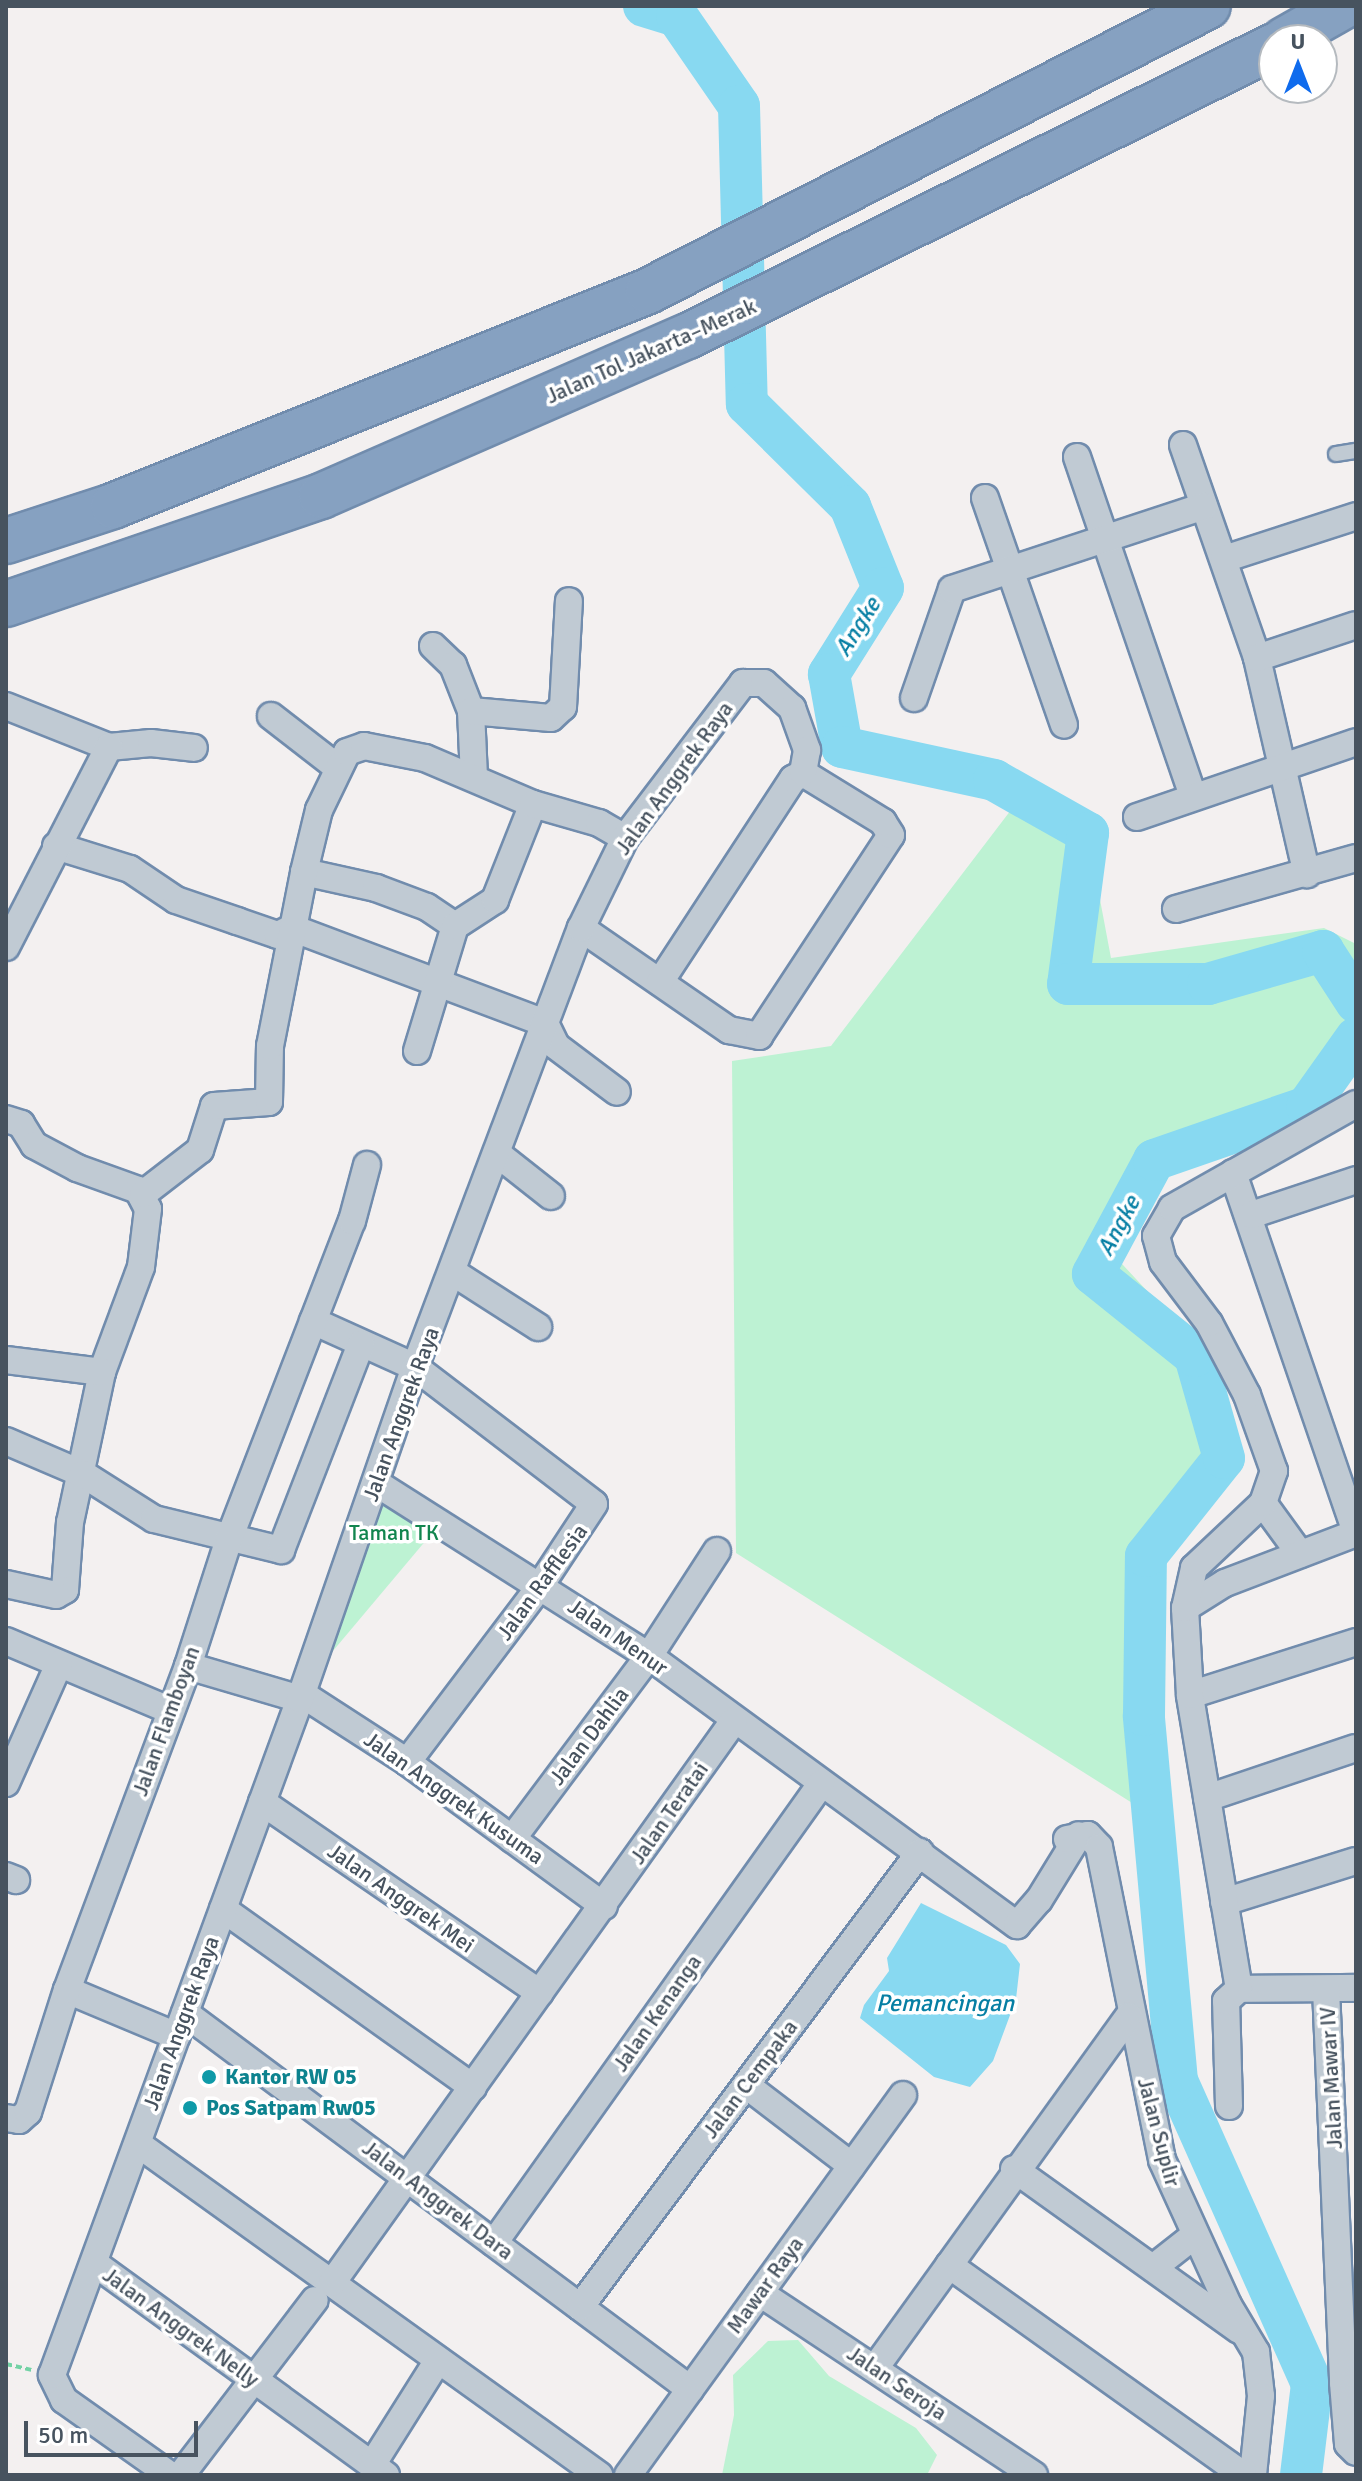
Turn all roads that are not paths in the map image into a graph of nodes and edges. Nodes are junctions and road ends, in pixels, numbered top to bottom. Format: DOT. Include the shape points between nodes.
graph roads {
  1 [pos="1208,6"];
  2 [pos="1344,6"];
  3 [pos="1312,24"];
  4 [pos="1258,54"];
  5 [pos="1183,445"];
  6 [pos="1356,451"];
  7 [pos="1336,454"];
  8 [pos="1077,457"];
  9 [pos="985,498"];
  10 [pos="1204,506"];
  11 [pos="1356,516"];
  12 [pos="1107,539"];
  13 [pos="6,541"];
  14 [pos="1224,559"];
  15 [pos="1010,566"];
  16 [pos="569,601"];
  17 [pos="6,604"];
  18 [pos="1356,625"];
  19 [pos="433,646"];
  20 [pos="1257,658"];
  21 [pos="914,698"];
  22 [pos="6,706"];
  23 [pos="471,711"];
  24 [pos="271,716"];
  25 [pos="1064,725"];
  26 [pos="1356,742"];
  27 [pos="109,747"];
  28 [pos="194,748"];
  29 [pos="1286,764"];
  30 [pos="338,768"];
  31 [pos="803,773"];
  32 [pos="474,776"];
  33 [pos="1193,796"];
  34 [pos="533,804"];
  35 [pos="1137,817"];
  36 [pos="625,838"];
  37 [pos="56,846"];
  38 [pos="1356,858"];
  39 [pos="304,872"];
  40 [pos="1307,874"];
  41 [pos="1176,909"];
  42 [pos="455,926"];
  43 [pos="292,928"];
  44 [pos="581,928"];
  45 [pos="6,947"];
  46 [pos="438,979"];
  47 [pos="660,982"];
  48 [pos="545,1023"];
  49 [pos="417,1051"];
  50 [pos="617,1092"];
  51 [pos="1356,1104"];
  52 [pos="6,1119"];
  53 [pos="499,1155"];
  54 [pos="367,1165"];
  55 [pos="1233,1173"];
  56 [pos="1354,1189"];
  57 [pos="143,1194"];
  58 [pos="551,1196"];
  59 [pos="1251,1215"];
  60 [pos="454,1273"];
  61 [pos="313,1321"];
  62 [pos="538,1327"];
  63 [pos="361,1344"];
  64 [pos="6,1360"];
  65 [pos="415,1367"];
  66 [pos="102,1372"];
  67 [pos="6,1441"];
  68 [pos="83,1474"];
  69 [pos="376,1483"];
  70 [pos="1263,1503"];
  71 [pos="1356,1533"];
  72 [pos="229,1539"];
  73 [pos="717,1551"];
  74 [pos="1300,1554"];
  75 [pos="6,1584"];
  76 [pos="538,1589"];
  77 [pos="1185,1608"];
  78 [pos="6,1641"];
  79 [pos="1356,1642"];
  80 [pos="649,1656"];
  81 [pos="59,1664"];
  82 [pos="188,1666"];
  83 [pos="1190,1695"];
  84 [pos="301,1696"];
  85 [pos="169,1710"];
  86 [pos="733,1722"];
  87 [pos="1354,1754"];
  88 [pos="407,1762"];
  89 [pos="6,1783"];
  90 [pos="821,1784"];
  91 [pos="1207,1798"];
  92 [pos="262,1802"];
  93 [pos="512,1839"];
  94 [pos="920,1852"];
  95 [pos="1356,1861"];
  96 [pos="1224,1902"];
  97 [pos="604,1906"];
  98 [pos="223,1909"];
  99 [pos="1356,1988"];
  100 [pos="1239,1989"];
  101 [pos="1326,1989"];
  102 [pos="67,1990"];
  103 [pos="540,1993"];
  104 [pos="1129,2016"];
  105 [pos="181,2024"];
  106 [pos="746,2085"];
  107 [pos="473,2087"];
  108 [pos="903,2095"];
  109 [pos="1229,2106"];
  110 [pos="13,2119"];
  111 [pos="138,2144"];
  112 [pos="852,2166"];
  113 [pos="1014,2169"];
  114 [pos="407,2176"];
  115 [pos="1195,2235"];
  116 [pos="494,2243"];
  117 [pos="94,2263"];
  118 [pos="949,2265"];
  119 [pos="1153,2268"];
  120 [pos="323,2292"];
  121 [pos="760,2293"];
  122 [pos="580,2307"];
  123 [pos="1243,2333"];
  124 [pos="438,2360"];
  125 [pos="875,2368"];
  126 [pos="251,2378"];
  127 [pos="690,2389"];
  128 [pos="1356,2452"];
  129 [pos="379,2470"];
  130 [pos="170,2475"];
  131 [pos="181,2475"];
  132 [pos="599,2475"];
  133 [pos="628,2475"];
  134 [pos="1034,2475"];
  135 [pos="1243,2475"];
  136 [pos="1253,2475"];
  1 -- 13 [label="highway" via="648,291 113,506"];
  2 -- 3 [label="highway"];
  4 -- 17 [label="highway, Jalan Tol Jakarta–Merak" via="688,336 321,496"];
  5 -- 10 [label="street"];
  6 -- 7 [label="lane"];
  8 -- 12 [label="street"];
  9 -- 15 [label="street"];
  10 -- 12 [label="street"];
  10 -- 14 [label="street"];
  11 -- 14 [label="street"];
  12 -- 15 [label="street"];
  12 -- 33 [label="street"];
  14 -- 20 [label="street"];
  15 -- 21 [label="street" via="949,591"];
  15 -- 25 [label="street"];
  16 -- 23 [label="street" via="563,707 551,718"];
  18 -- 20 [label="street"];
  19 -- 23 [label="street" via="453,665"];
  20 -- 29 [label="street"];
  22 -- 27 [label="street"];
  23 -- 32 [label="street"];
  24 -- 30 [label="street"];
  26 -- 29 [label="street"];
  27 -- 28 [label="street" via="151,743"];
  27 -- 37 [label="street"];
  29 -- 33 [label="street"];
  29 -- 40 [label="street"];
  30 -- 32 [label="street" via="347,752 364,746 425,758"];
  30 -- 39 [label="street" via="319,810"];
  31 -- 36 [label="street, Jalan Anggrek Raya" via="807,750 792,708 764,683 743,683"];
  31 -- 47 [label="street" via="793,779"];
  31 -- 47 [label="street" via="883,822 891,835 770,1026 755,1039 738,1035"];
  32 -- 34 [label="street"];
  33 -- 35 [label="street"];
  34 -- 36 [label="street" via="599,823"];
  34 -- 42 [label="street" via="495,900"];
  36 -- 44 [label="street, Jalan Anggrek Raya"];
  37 -- 43 [label="street" via="130,869 176,900 278,935"];
  37 -- 45 [label="street"];
  38 -- 40 [label="street"];
  39 -- 42 [label="street" via="376,888 427,907"];
  39 -- 43 [label="street"];
  40 -- 41 [label="street"];
  42 -- 46 [label="street"];
  43 -- 46 [label="street"];
  43 -- 57 [label="street" via="270,1046 269,1102 214,1106 200,1150"];
  44 -- 47 [label="street"];
  44 -- 48 [label="street, Jalan Anggrek Raya"];
  46 -- 48 [label="street"];
  46 -- 49 [label="street"];
  48 -- 50 [label="street" via="556,1046"];
  48 -- 53 [label="street, Jalan Anggrek Raya"];
  51 -- 55 [label="street"];
  52 -- 57 [label="street" via="21,1124 34,1145"];
  53 -- 58 [label="street"];
  53 -- 60 [label="street, Jalan Anggrek Raya"];
  54 -- 61 [label="street, Jalan Flamboyan"];
  55 -- 59 [label="street"];
  55 -- 70 [label="street" via="1172,1208 1156,1236 1157,1252 1209,1323 1247,1395 1274,1471"];
  56 -- 59 [label="street"];
  57 -- 66 [label="street" via="148,1209 141,1267"];
  59 -- 71 [label="street"];
  60 -- 62 [label="street"];
  60 -- 65 [label="street, Jalan Anggrek Raya"];
  61 -- 63 [label="street"];
  61 -- 72 [label="street, Jalan Flamboyan"];
  63 -- 65 [label="street"];
  63 -- 72 [label="street" via="281,1550"];
  64 -- 66 [label="street"];
  65 -- 69 [label="street, Jalan Anggrek Raya"];
  65 -- 76 [label="street, Jalan Rafflesia" via="593,1502 594,1512"];
  66 -- 68 [label="street"];
  67 -- 68 [label="street"];
  68 -- 72 [label="street" via="154,1519"];
  68 -- 75 [label="street" via="70,1522 65,1590 56,1595"];
  69 -- 76 [label="street, Jalan Menur"];
  69 -- 84 [label="street, Jalan Anggrek Raya"];
  70 -- 74 [label="street"];
  70 -- 77 [label="street" via="1194,1568"];
  71 -- 74 [label="street"];
  72 -- 82 [label="street, Jalan Flamboyan"];
  73 -- 80 [label="street, Jalan Dahlia"];
  74 -- 77 [label="street" via="1225,1583"];
  76 -- 80 [label="street, Jalan Menur" via="556,1594"];
  76 -- 88 [label="street, Jalan Rafflesia"];
  77 -- 83 [label="street"];
  78 -- 81 [label="street"];
  79 -- 83 [label="street"];
  80 -- 86 [label="street, Jalan Menur"];
  80 -- 93 [label="street, Jalan Dahlia"];
  81 -- 85 [label="street"];
  81 -- 89 [label="street"];
  82 -- 84 [label="street, Jalan Anggrek Kusuma"];
  82 -- 85 [label="street, Jalan Flamboyan"];
  83 -- 91 [label="street"];
  84 -- 88 [label="street, Jalan Anggrek Kusuma"];
  84 -- 92 [label="street, Jalan Anggrek Raya"];
  85 -- 102 [label="street, Jalan Flamboyan"];
  86 -- 90 [label="street"];
  86 -- 97 [label="street, Jalan Teratai"];
  87 -- 91 [label="street"];
  88 -- 93 [label="street, Jalan Anggrek Kusuma"];
  90 -- 94 [label="street"];
  90 -- 116 [label="street, Jalan Kenanga"];
  91 -- 96 [label="street"];
  92 -- 98 [label="street, Jalan Anggrek Raya"];
  92 -- 103 [label="street, Jalan Anggrek Mei"];
  93 -- 97 [label="street, Jalan Anggrek Kusuma"];
  94 -- 104 [label="street, Jalan Suplir" via="1012,1922 1065,1839 1092,1836 1099,1847"];
  94 -- 106 [label="street, Jalan Cempaka"];
  95 -- 96 [label="street"];
  96 -- 100 [label="street"];
  97 -- 103 [label="street, Jalan Teratai"];
  98 -- 105 [label="street, Jalan Anggrek Raya"];
  98 -- 107 [label="street"];
  99 -- 101 [label="street"];
  100 -- 101 [label="street"];
  100 -- 109 [label="street" via="1226,2001"];
  101 -- 128 [label="street, Jalan Mawar IV" via="1343,2383 1348,2444"];
  102 -- 105 [label="street, Jalan Anggrek Dara"];
  102 -- 110 [label="street, Jalan Flamboyan" via="28,2112"];
  103 -- 107 [label="street, Jalan Teratai"];
  104 -- 113 [label="street"];
  104 -- 115 [label="street, Jalan Suplir" via="1162,2160"];
  105 -- 111 [label="street, Jalan Anggrek Raya"];
  105 -- 114 [label="street, Jalan Anggrek Dara"];
  106 -- 112 [label="street"];
  106 -- 122 [label="street, Jalan Cempaka"];
  107 -- 114 [label="street, Jalan Teratai"];
  108 -- 112 [label="street, Mawar Raya"];
  111 -- 117 [label="street, Jalan Anggrek Raya"];
  111 -- 120 [label="street"];
  112 -- 121 [label="street, Mawar Raya"];
  113 -- 118 [label="street"];
  113 -- 119 [label="street"];
  114 -- 116 [label="street, Jalan Anggrek Dara"];
  114 -- 120 [label="street, Jalan Teratai"];
  115 -- 119 [label="street"];
  115 -- 123 [label="street, Jalan Suplir"];
  116 -- 122 [label="street, Jalan Anggrek Dara"];
  117 -- 126 [label="street, Jalan Anggrek Nelly"];
  117 -- 130 [label="street, Jalan Anggrek Raya" via="52,2375 54,2387"];
  118 -- 125 [label="street"];
  118 -- 135 [label="street"];
  119 -- 123 [label="street"];
  120 -- 124 [label="street"];
  120 -- 126 [label="street, Jalan Teratai"];
  121 -- 125 [label="street, Jalan Seroja"];
  121 -- 127 [label="street, Mawar Raya"];
  122 -- 127 [label="street, Jalan Anggrek Dara"];
  123 -- 136 [label="street, Jalan Suplir" via="1256,2352 1261,2376"];
  124 -- 129 [label="street"];
  124 -- 132 [label="street"];
  125 -- 134 [label="street, Jalan Seroja"];
  126 -- 129 [label="street, Jalan Anggrek Nelly"];
  126 -- 131 [label="street, Jalan Teratai"];
  127 -- 133 [label="street, Mawar Raya"];
}
